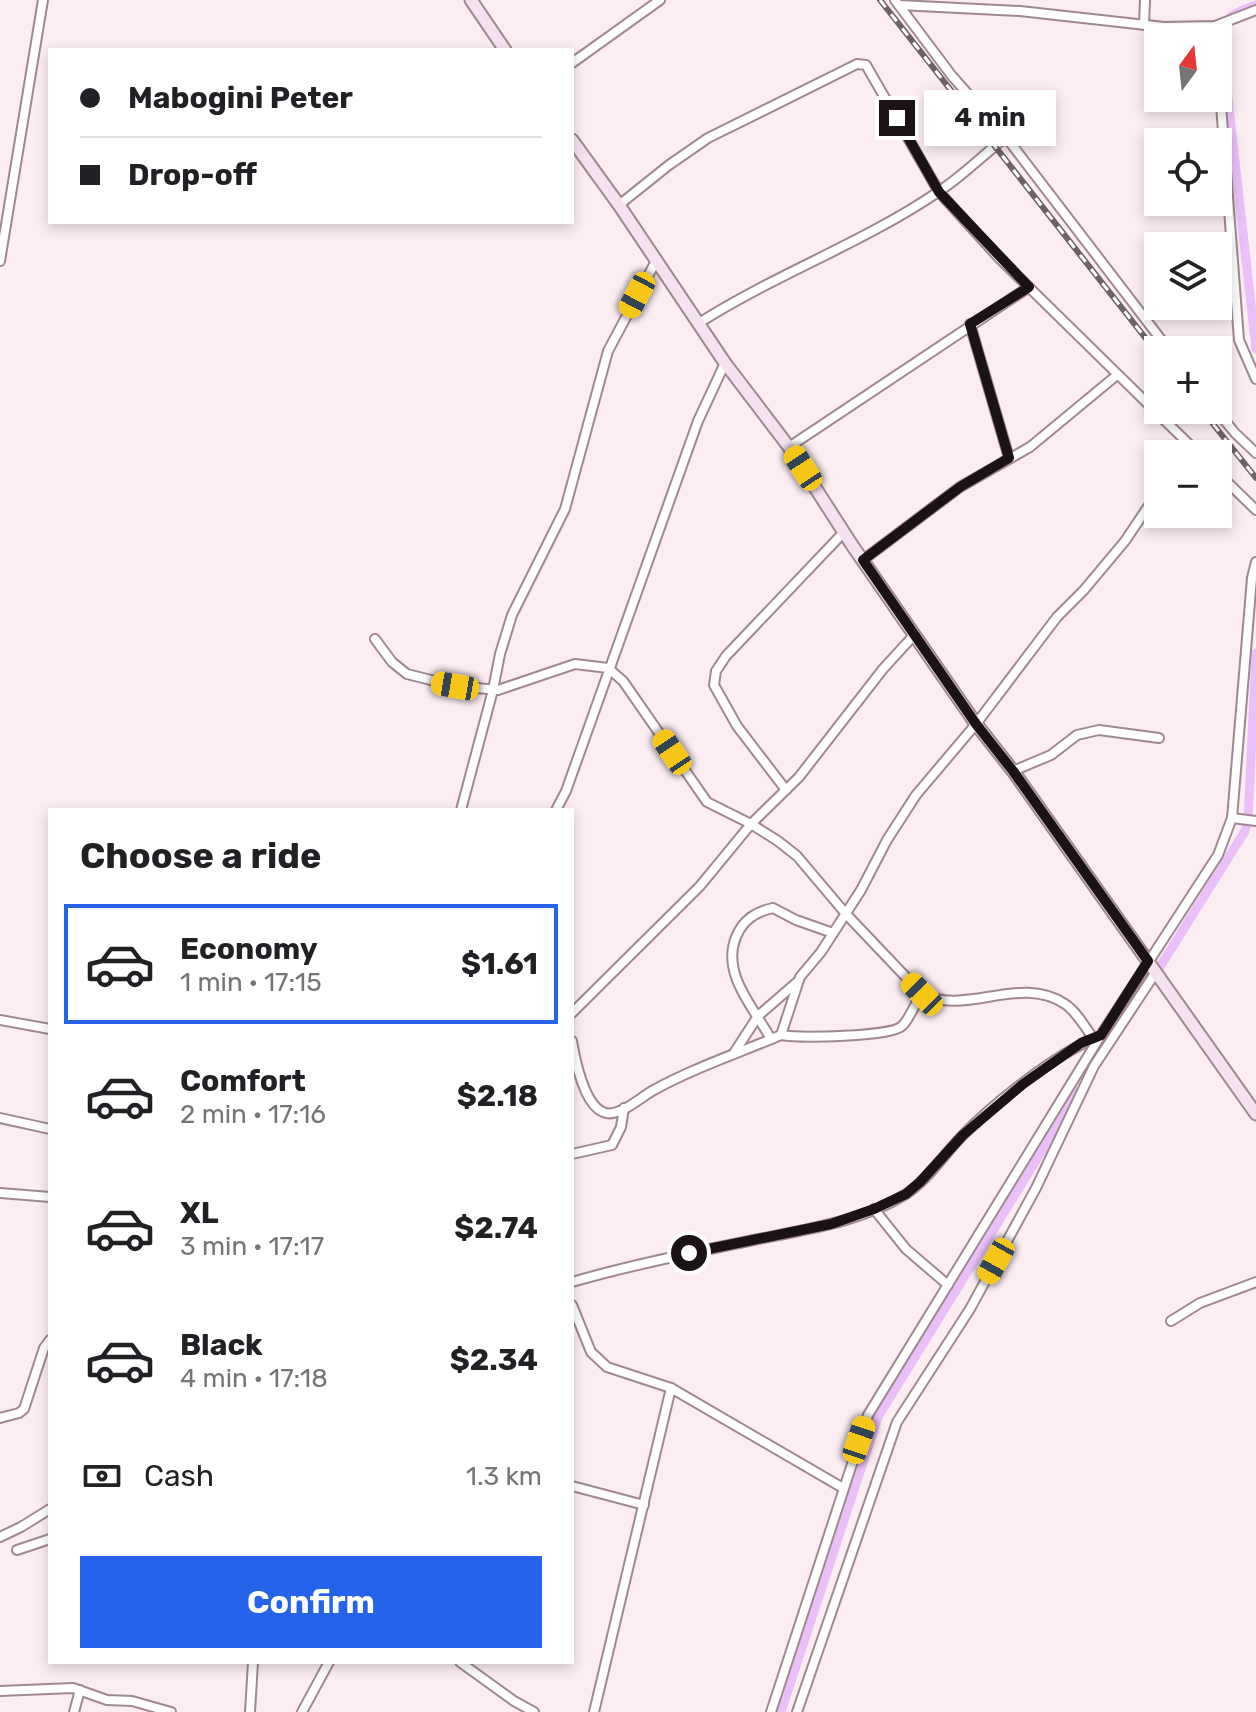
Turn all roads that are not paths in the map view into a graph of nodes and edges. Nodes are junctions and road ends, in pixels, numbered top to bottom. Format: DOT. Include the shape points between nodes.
graph roads {
  1 [pos="43,0"];
  2 [pos="471,0"];
  3 [pos="660,0"];
  4 [pos="1145,0"];
  5 [pos="897,3"];
  6 [pos="1256,10"];
  7 [pos="1144,24"];
  8 [pos="1220,24"];
  9 [pos="1144,25"];
  10 [pos="504,48"];
  11 [pos="574,62"];
  12 [pos="1222,112"];
  13 [pos="1006,137"];
  14 [pos="574,143"];
  15 [pos="939,192"];
  16 [pos="619,205"];
  17 [pos="0,261"];
  18 [pos="656,261"];
  19 [pos="1029,287"];
  20 [pos="699,323"];
  21 [pos="970,324"];
  22 [pos="1158,336"];
  23 [pos="725,363"];
  24 [pos="1117,375"];
  25 [pos="1256,379"];
  26 [pos="1230,424"];
  27 [pos="1184,440"];
  28 [pos="789,447"];
  29 [pos="1255,450"];
  30 [pos="1009,458"];
  31 [pos="1232,487"];
  32 [pos="1256,510"];
  33 [pos="1144,513"];
  34 [pos="844,532"];
  35 [pos="863,560"];
  36 [pos="1256,562"];
  37 [pos="915,634"];
  38 [pos="375,639"];
  39 [pos="608,668"];
  40 [pos="493,690"];
  41 [pos="976,724"];
  42 [pos="1159,738"];
  43 [pos="1013,771"];
  44 [pos="786,790"];
  45 [pos="462,808"];
  46 [pos="557,808"];
  47 [pos="1232,818"];
  48 [pos="1256,821"];
  49 [pos="751,824"];
  50 [pos="846,914"];
  51 [pos="833,933"];
  52 [pos="1148,961"];
  53 [pos="1156,972"];
  54 [pos="798,982"];
  55 [pos="922,994"];
  56 [pos="574,1011"];
  57 [pos="758,1016"];
  58 [pos="0,1020"];
  59 [pos="48,1029"];
  60 [pos="781,1035"];
  61 [pos="1097,1037"];
  62 [pos="771,1039"];
  63 [pos="734,1053"];
  64 [pos="576,1079"];
  65 [pos="624,1108"];
  66 [pos="1256,1114"];
  67 [pos="0,1118"];
  68 [pos="48,1129"];
  69 [pos="574,1156"];
  70 [pos="0,1196"];
  71 [pos="48,1197"];
  72 [pos="874,1209"];
  73 [pos="574,1281"];
  74 [pos="1256,1282"];
  75 [pos="948,1285"];
  76 [pos="574,1310"];
  77 [pos="1171,1321"];
  78 [pos="48,1342"];
  79 [pos="671,1388"];
  80 [pos="0,1418"];
  81 [pos="574,1487"];
  82 [pos="843,1488"];
  83 [pos="644,1505"];
  84 [pos="48,1510"];
  85 [pos="0,1537"];
  86 [pos="48,1540"];
  87 [pos="17,1550"];
  88 [pos="253,1664"];
  89 [pos="328,1664"];
  90 [pos="463,1664"];
  91 [pos="80,1690"];
  92 [pos="0,1691"];
  93 [pos="121,1701"];
  94 [pos="514,1701"];
  95 [pos="74,1712"];
  96 [pos="120,1712"];
  97 [pos="171,1712"];
  98 [pos="250,1712"];
  99 [pos="302,1712"];
  100 [pos="511,1712"];
  101 [pos="534,1712"];
  102 [pos="594,1712"];
  103 [pos="771,1712"];
  104 [pos="797,1712"];
  1 -- 17 [label="street"];
  2 -- 10 [label="street"];
  3 -- 11 [label="street"];
  4 -- 7 [label="street"];
  5 -- 9 [label="street"];
  5 -- 13 [label="street"];
  6 -- 8 [label="street"];
  12 -- 25 [label="street" via="1239,340"];
  13 -- 15 [label="street"];
  13 -- 22 [label="street"];
  14 -- 16 [label="street"];
  15 -- 16 [label="street" via="870,69 862,64 708,138"];
  15 -- 19 [label="street"];
  15 -- 20 [label="street"];
  16 -- 18 [label="street"];
  18 -- 20 [label="street"];
  18 -- 40 [label="street" via="608,351 565,509 516,605"];
  19 -- 21 [label="street"];
  19 -- 24 [label="street"];
  20 -- 23 [label="street"];
  21 -- 28 [label="street"];
  21 -- 30 [label="street"];
  23 -- 28 [label="street"];
  23 -- 39 [label="street" via="698,421"];
  24 -- 27 [label="street"];
  24 -- 30 [label="street" via="1030,447"];
  26 -- 29 [label="street"];
  28 -- 34 [label="street"];
  30 -- 35 [label="street" via="960,487"];
  31 -- 32 [label="street"];
  33 -- 41 [label="street"];
  34 -- 35 [label="street"];
  34 -- 44 [label="street" via="726,656 714,678 737,726"];
  35 -- 37 [label="street"];
  36 -- 47 [label="street"];
  37 -- 41 [label="street"];
  37 -- 44 [label="street"];
  38 -- 40 [label="street" via="407,674"];
  39 -- 40 [label="street" via="575,664"];
  39 -- 46 [label="street"];
  39 -- 49 [label="street" via="623,681 707,802"];
  40 -- 45 [label="street"];
  41 -- 43 [label="street"];
  41 -- 50 [label="street" via="916,795"];
  42 -- 43 [label="street" via="1088,732"];
  43 -- 52 [label="street"];
  44 -- 49 [label="street"];
  47 -- 48 [label="street"];
  47 -- 52 [label="street" via="1218,855"];
  49 -- 50 [label="street" via="797,856"];
  49 -- 56 [label="street" via="700,886"];
  50 -- 51 [label="street"];
  50 -- 55 [label="street"];
  51 -- 54 [label="street"];
  51 -- 57 [label="street" via="773,908 741,927 732,967"];
  52 -- 53 [label="street"];
  52 -- 61 [label="street"];
  53 -- 66 [label="street"];
  53 -- 104 [label="street" via="1094,1066 970,1309 897,1422"];
  54 -- 57 [label="street"];
  54 -- 60 [label="street"];
  55 -- 60 [label="street" via="898,1029"];
  55 -- 61 [label="street" via="956,1000 1028,991 1046,994 1067,1005"];
  57 -- 62 [label="street"];
  57 -- 63 [label="street"];
  58 -- 59 [label="street"];
  60 -- 62 [label="street"];
  61 -- 72 [label="street" via="1023,1084 906,1194"];
  61 -- 75 [label="street"];
  62 -- 63 [label="street"];
  63 -- 65 [label="street"];
  64 -- 65 [label="street" via="603,1112"];
  65 -- 69 [label="street" via="612,1145"];
  67 -- 68 [label="street"];
  70 -- 71 [label="street"];
  72 -- 73 [label="street" via="831,1224 632,1264"];
  72 -- 75 [label="street" via="906,1249"];
  74 -- 77 [label="street" via="1200,1303"];
  75 -- 82 [label="street" via="868,1415"];
  76 -- 79 [label="street" via="597,1360"];
  78 -- 80 [label="street" via="24,1409"];
  79 -- 82 [label="street"];
  79 -- 83 [label="street"];
  81 -- 83 [label="street"];
  82 -- 103 [label="street"];
  83 -- 102 [label="street"];
  84 -- 85 [label="street"];
  86 -- 87 [label="street"];
  88 -- 98 [label="street"];
  89 -- 99 [label="street"];
  90 -- 94 [label="street"];
  91 -- 92 [label="street"];
  91 -- 93 [label="street"];
  91 -- 95 [label="street"];
  93 -- 96 [label="street"];
  93 -- 97 [label="street"];
  94 -- 100 [label="street"];
  94 -- 101 [label="street"];
}
